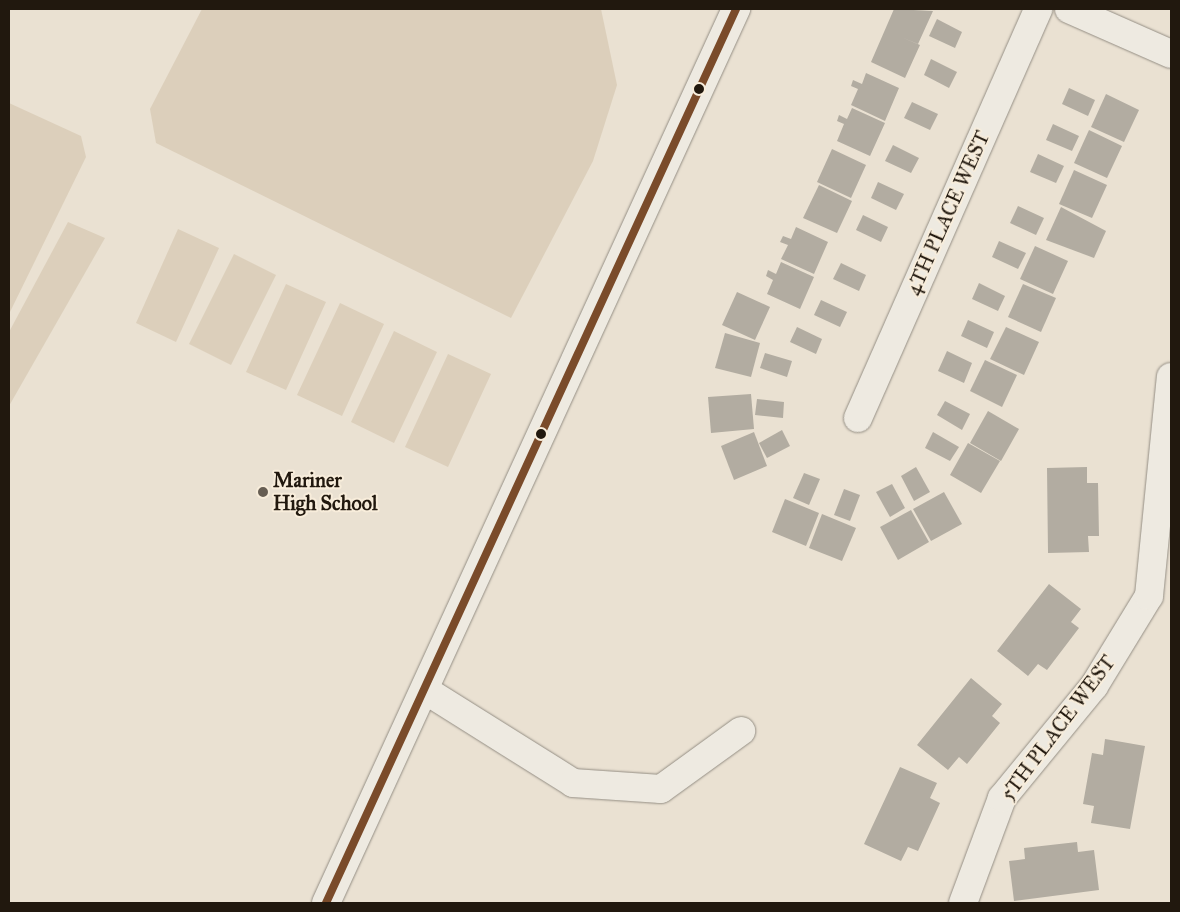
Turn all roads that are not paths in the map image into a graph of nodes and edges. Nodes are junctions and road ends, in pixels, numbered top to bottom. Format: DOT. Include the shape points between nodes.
graph roads {
  1 [pos="736,9"];
  2 [pos="1038,9"];
  3 [pos="1070,9"];
  4 [pos="1171,54"];
  5 [pos="1171,377"];
  6 [pos="858,418"];
  7 [pos="425,690"];
  8 [pos="741,731"];
  9 [pos="333,901"];
  10 [pos="963,903"];
  1 -- 7 [label="street"];
  2 -- 6 [label="street, 4TH PLACE WEST"];
  3 -- 4 [label="street"];
  5 -- 10 [label="street, 5TH PLACE WEST" via="1149,596 1094,686 1002,798"];
  7 -- 8 [label="street" via="573,783 661,790"];
  7 -- 9 [label="street"];
}
